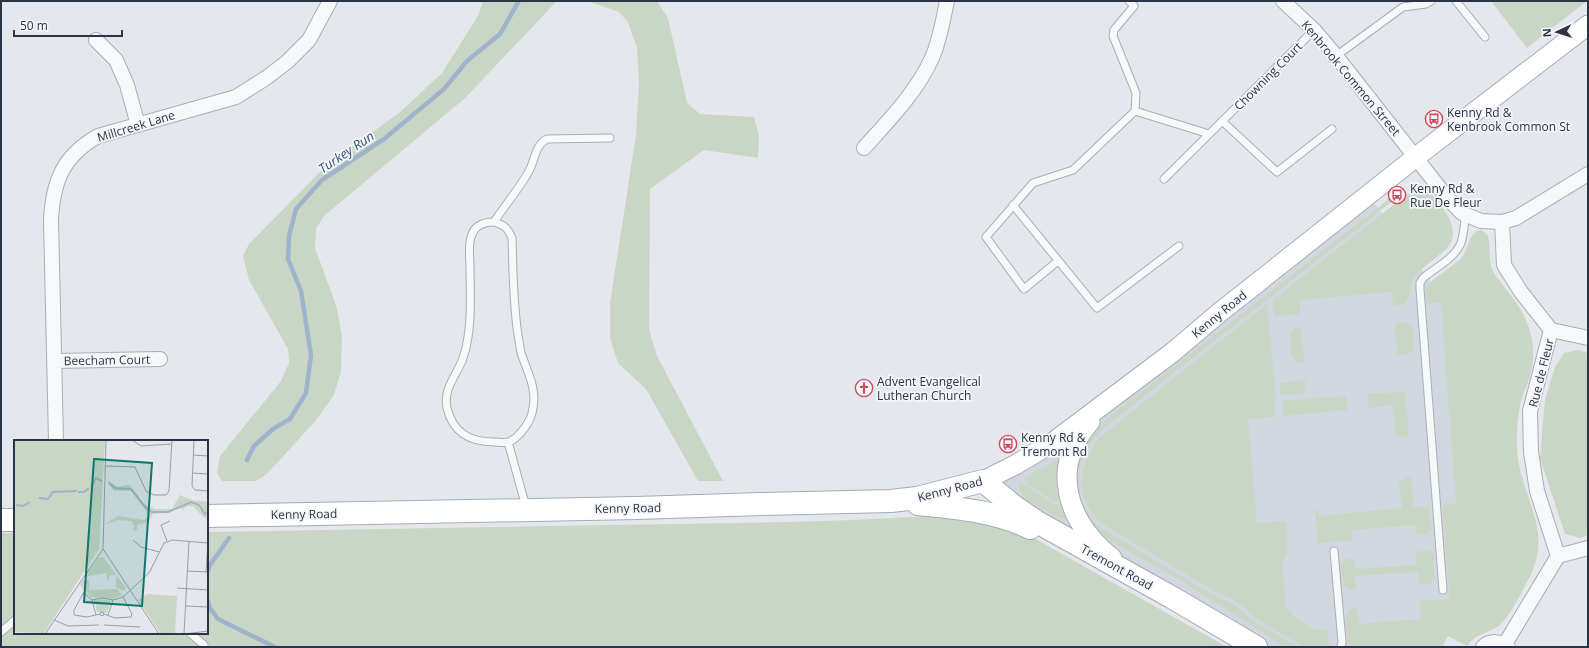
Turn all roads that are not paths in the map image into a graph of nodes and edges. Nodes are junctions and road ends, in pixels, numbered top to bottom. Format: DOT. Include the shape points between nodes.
graph roads {
  1 [pos="330,1"];
  2 [pos="947,1"];
  3 [pos="1129,1"];
  4 [pos="1283,1"];
  5 [pos="1432,1"];
  6 [pos="1456,1"];
  7 [pos="1588,25"];
  8 [pos="1314,30"];
  9 [pos="1485,38"];
  10 [pos="96,40"];
  11 [pos="1336,56"];
  12 [pos="1136,111"];
  13 [pos="1222,121"];
  14 [pos="138,125"];
  15 [pos="1332,128"];
  16 [pos="1210,134"];
  17 [pos="610,138"];
  18 [pos="864,148"];
  19 [pos="1416,157"];
  20 [pos="1588,174"];
  21 [pos="1164,179"];
  22 [pos="1013,205"];
  23 [pos="1466,214"];
  24 [pos="494,222"];
  25 [pos="1502,222"];
  26 [pos="1179,246"];
  27 [pos="1058,261"];
  28 [pos="1552,330"];
  29 [pos="1588,338"];
  30 [pos="160,359"];
  31 [pos="55,361"];
  32 [pos="1110,400"];
  33 [pos="56,440"];
  34 [pos="508,442"];
  35 [pos="983,481"];
  36 [pos="891,501"];
  37 [pos="526,509"];
  38 [pos="208,516"];
  39 [pos="1,520"];
  40 [pos="14,520"];
  41 [pos="1588,548"];
  42 [pos="1334,550"];
  43 [pos="1558,556"];
  44 [pos="1144,582"];
  45 [pos="1443,590"];
  46 [pos="14,621"];
  47 [pos="1,632"];
  48 [pos="191,634"];
  49 [pos="204,645"];
  50 [pos="1507,646"];
  51 [pos="1256,647"];
  52 [pos="1341,647"];
  53 [pos="1483,647"];
  1 -- 14 [label="street, Millcreek Lane" via="309,40 266,78 236,97"];
  2 -- 18 [label="street" via="941,32 919,82"];
  3 -- 12 [label="lane" via="1134,6 1114,30 1113,36 1136,94"];
  4 -- 8 [label="street, Kenbrook Common Street"];
  5 -- 11 [label="lane" via="1403,8"];
  6 -- 9 [label="lane"];
  7 -- 19 [label="main road, Kenny Road"];
  8 -- 11 [label="street, Kenbrook Common Street"];
  8 -- 13 [label="lane, Chowning Court"];
  10 -- 14 [label="street" via="116,60 127,85"];
  11 -- 19 [label="street, Kenbrook Common Street"];
  12 -- 16 [label="lane"];
  12 -- 22 [label="lane" via="1073,170 1032,183"];
  13 -- 15 [label="lane" via="1277,172"];
  13 -- 16 [label="lane, Chowning Court"];
  14 -- 31 [label="street, Millcreek Lane" via="98,136 88,142 64,167 56,182 51,220"];
  16 -- 21 [label="lane, Chowning Court"];
  17 -- 24 [label="lane" via="542,141 529,171"];
  19 -- 23 [label="street" via="1449,200"];
  19 -- 32 [label="main road, Kenny Road"];
  20 -- 25 [label="street" via="1516,218"];
  22 -- 27 [label="lane"];
  22 -- 27 [label="lane" via="986,236 1024,289"];
  23 -- 25 [label="street" via="1481,221"];
  23 -- 45 [label="lane" via="1461,242 1457,249 1420,283"];
  24 -- 34 [label="lane" via="502,224 512,238 516,324 521,352 532,380 534,395 529,420"];
  24 -- 34 [label="lane" via="477,226 471,236 468,337 462,361 448,386 446,398 451,420 457,430 468,438 481,442"];
  25 -- 28 [label="street, Rue de Fleur" via="1504,265 1521,292"];
  26 -- 27 [label="lane" via="1097,308"];
  28 -- 29 [label="street, Rue de Fleur"];
  28 -- 43 [label="street, Rue de Fleur" via="1530,411 1531,452 1537,491"];
  30 -- 31 [label="street, Beecham Court"];
  31 -- 33 [label="street, Millcreek Lane"];
  32 -- 35 [label="main road, Kenny Road" via="1052,443"];
  32 -- 44 [label="main road" via="1080,434 1071,454 1067,471 1071,500 1077,520 1086,534 1106,554"];
  34 -- 37 [label="lane"];
  35 -- 36 [label="main road, Kenny Road" via="917,498"];
  35 -- 44 [label="main road, Tremont Road" via="1038,522"];
  36 -- 37 [label="main road, Kenny Road"];
  36 -- 44 [label="main road" via="957,508 1004,517 1055,539 1132,580"];
  37 -- 38 [label="main road, Kenny Road"];
  39 -- 40 [label="main road"];
  41 -- 43 [label="street"];
  42 -- 52 [label="lane"];
  43 -- 50 [label="street"];
  44 -- 51 [label="main road, Tremont Road"];
  46 -- 47 [label="lane"];
  48 -- 49 [label="lane"];
  50 -- 53 [label="street" via="1495,642"];
}
